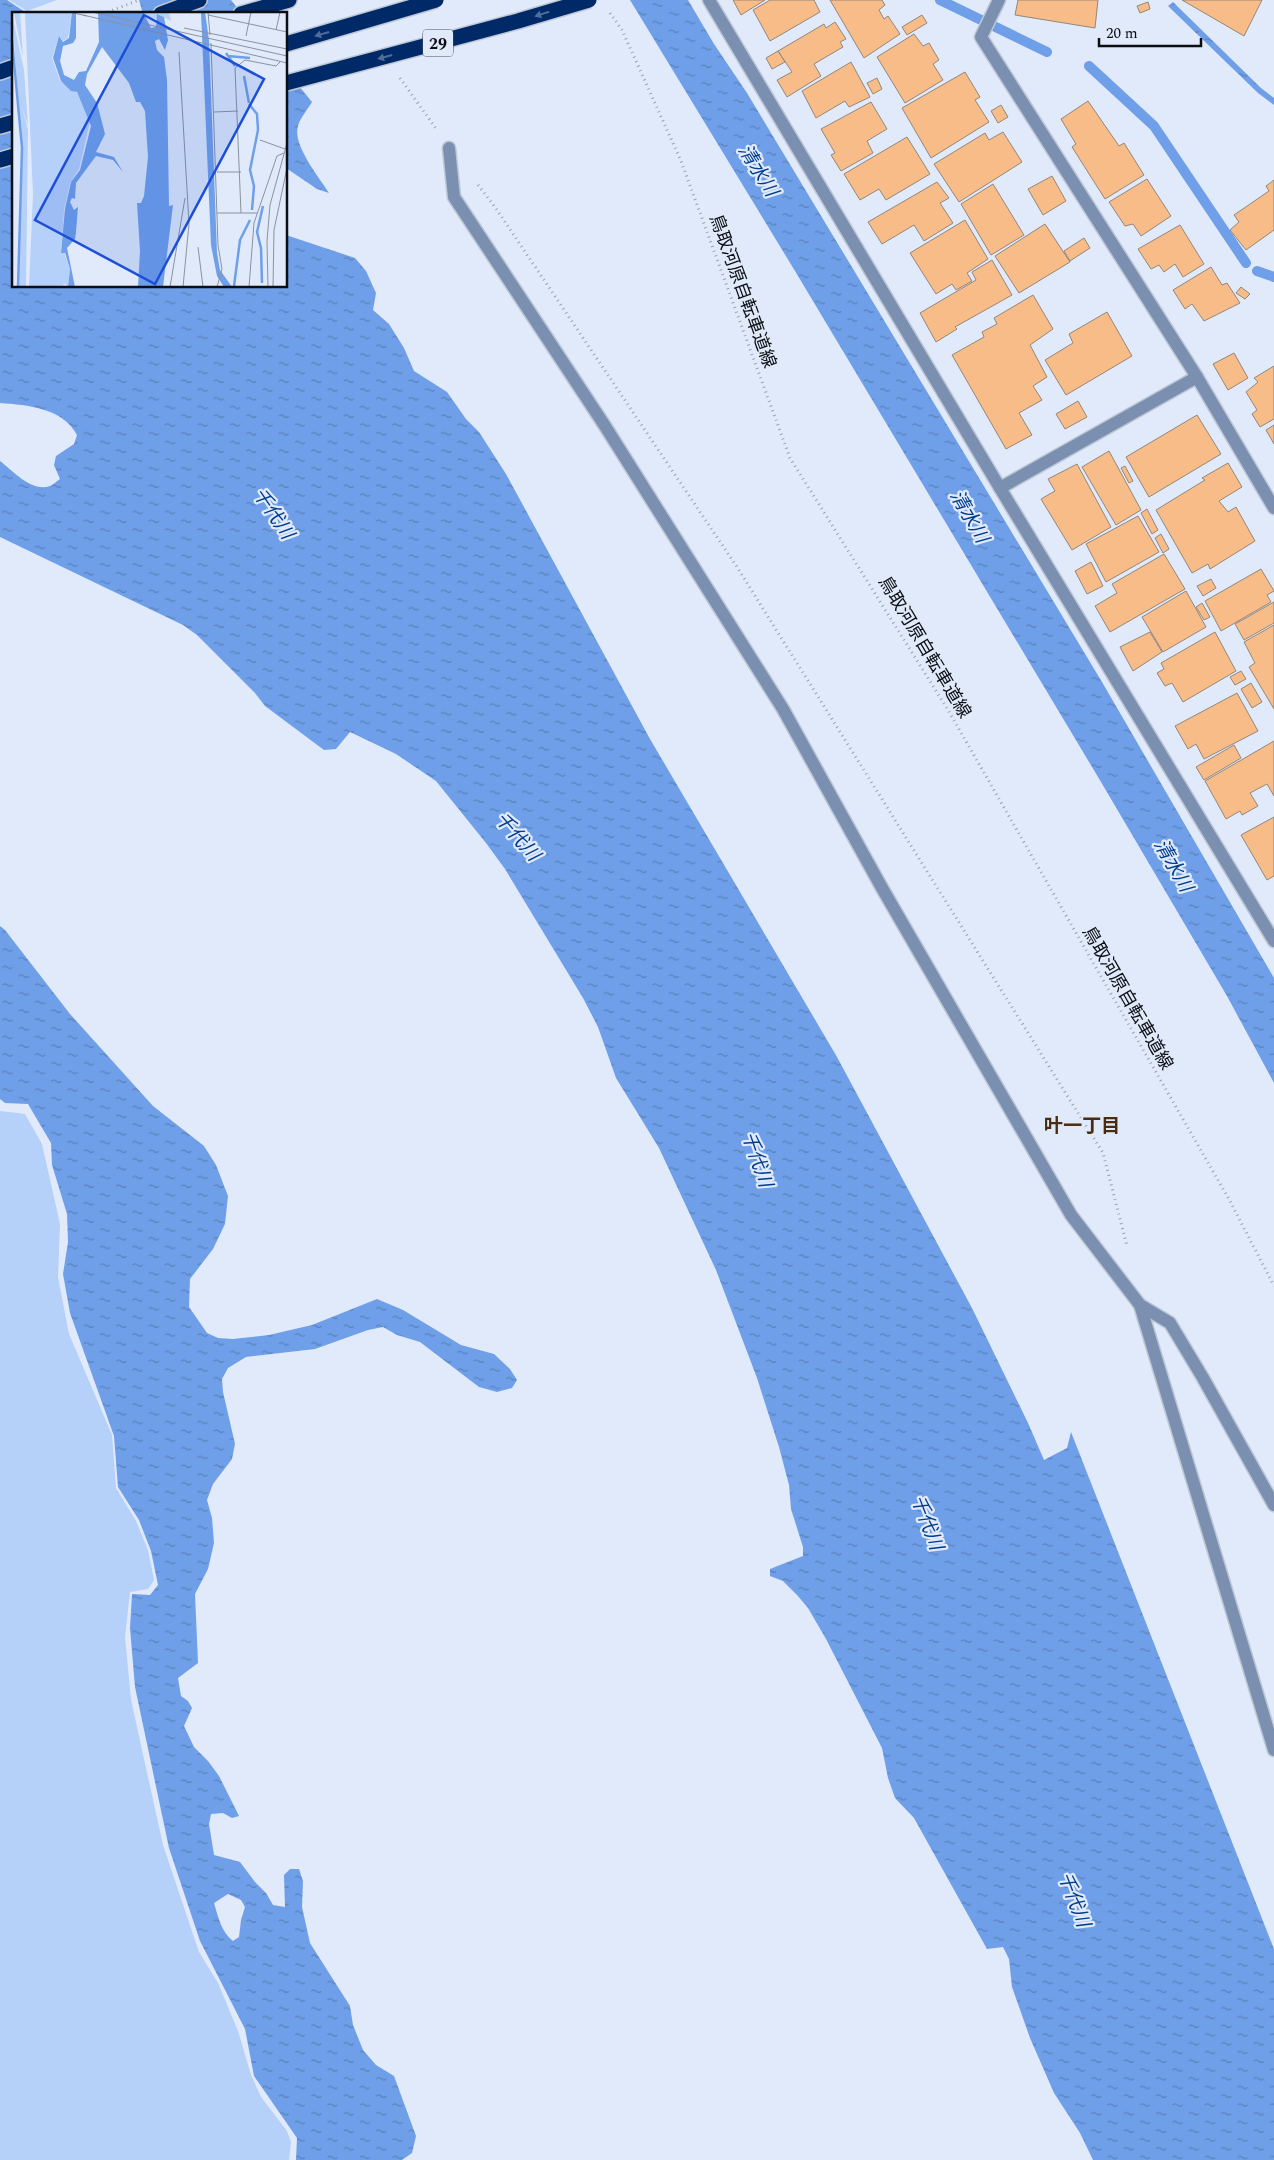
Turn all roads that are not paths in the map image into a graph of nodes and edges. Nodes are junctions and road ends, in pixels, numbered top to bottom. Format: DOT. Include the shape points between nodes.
graph roads {
  1 [pos="199,0"];
  2 [pos="289,0"];
  3 [pos="436,0"];
  4 [pos="589,0"];
  5 [pos="710,0"];
  6 [pos="999,0"];
  7 [pos="166,12"];
  8 [pos="248,12"];
  9 [pos="288,43"];
  10 [pos="12,68"];
  11 [pos="0,72"];
  12 [pos="288,82"];
  13 [pos="449,148"];
  14 [pos="1197,377"];
  15 [pos="1000,488"];
  16 [pos="1274,508"];
  17 [pos="1274,941"];
  18 [pos="1140,1305"];
  19 [pos="1274,1505"];
  20 [pos="1274,1750"];
  1 -- 7 [label="highway"];
  2 -- 8 [label="highway"];
  3 -- 9 [label="highway, 29, one-way, bridge"];
  4 -- 12 [label="highway, 29, one-way, bridge"];
  5 -- 15 [label="street"];
  6 -- 14 [label="street" via="981,37"];
  10 -- 11 [label="highway"];
  13 -- 18 [label="street" via="454,197 605,426 783,709 887,897 1071,1215"];
  14 -- 15 [label="street"];
  14 -- 16 [label="street"];
  15 -- 17 [label="street"];
  18 -- 19 [label="street" via="1170,1323"];
  18 -- 20 [label="street"];
}
